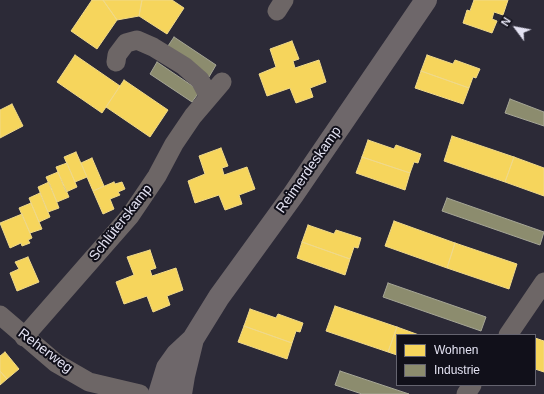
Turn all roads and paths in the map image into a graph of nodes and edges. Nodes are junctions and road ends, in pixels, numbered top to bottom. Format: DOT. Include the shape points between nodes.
graph roads {
  1 [pos="426,0"];
  2 [pos="116,62"];
  3 [pos="222,82"];
  4 [pos="209,97"];
  5 [pos="544,282"];
  6 [pos="0,315"];
  7 [pos="509,334"];
  8 [pos="24,337"];
  9 [pos="193,339"];
  10 [pos="85,388"];
  11 [pos="140,394"];
  12 [pos="159,394"];
  13 [pos="182,394"];
  1 -- 9 [label="main road, Reimerdeskamp" via="219,297"];
  2 -- 4 [label="street" via="117,55 126,43 137,40 184,66 200,80"];
  3 -- 4 [label="street, Schlüterskamp"];
  4 -- 8 [label="street, Schlüterskamp" via="174,144 157,176 130,216"];
  5 -- 7 [label="street"];
  6 -- 8 [label="street, Reherweg"];
  8 -- 10 [label="street, Reherweg"];
  9 -- 12 [label="main road, Reimerdeskamp" via="167,368"];
  9 -- 13 [label="main road, Reimerdeskamp"];
  10 -- 11 [label="street, Reherweg"];
}
